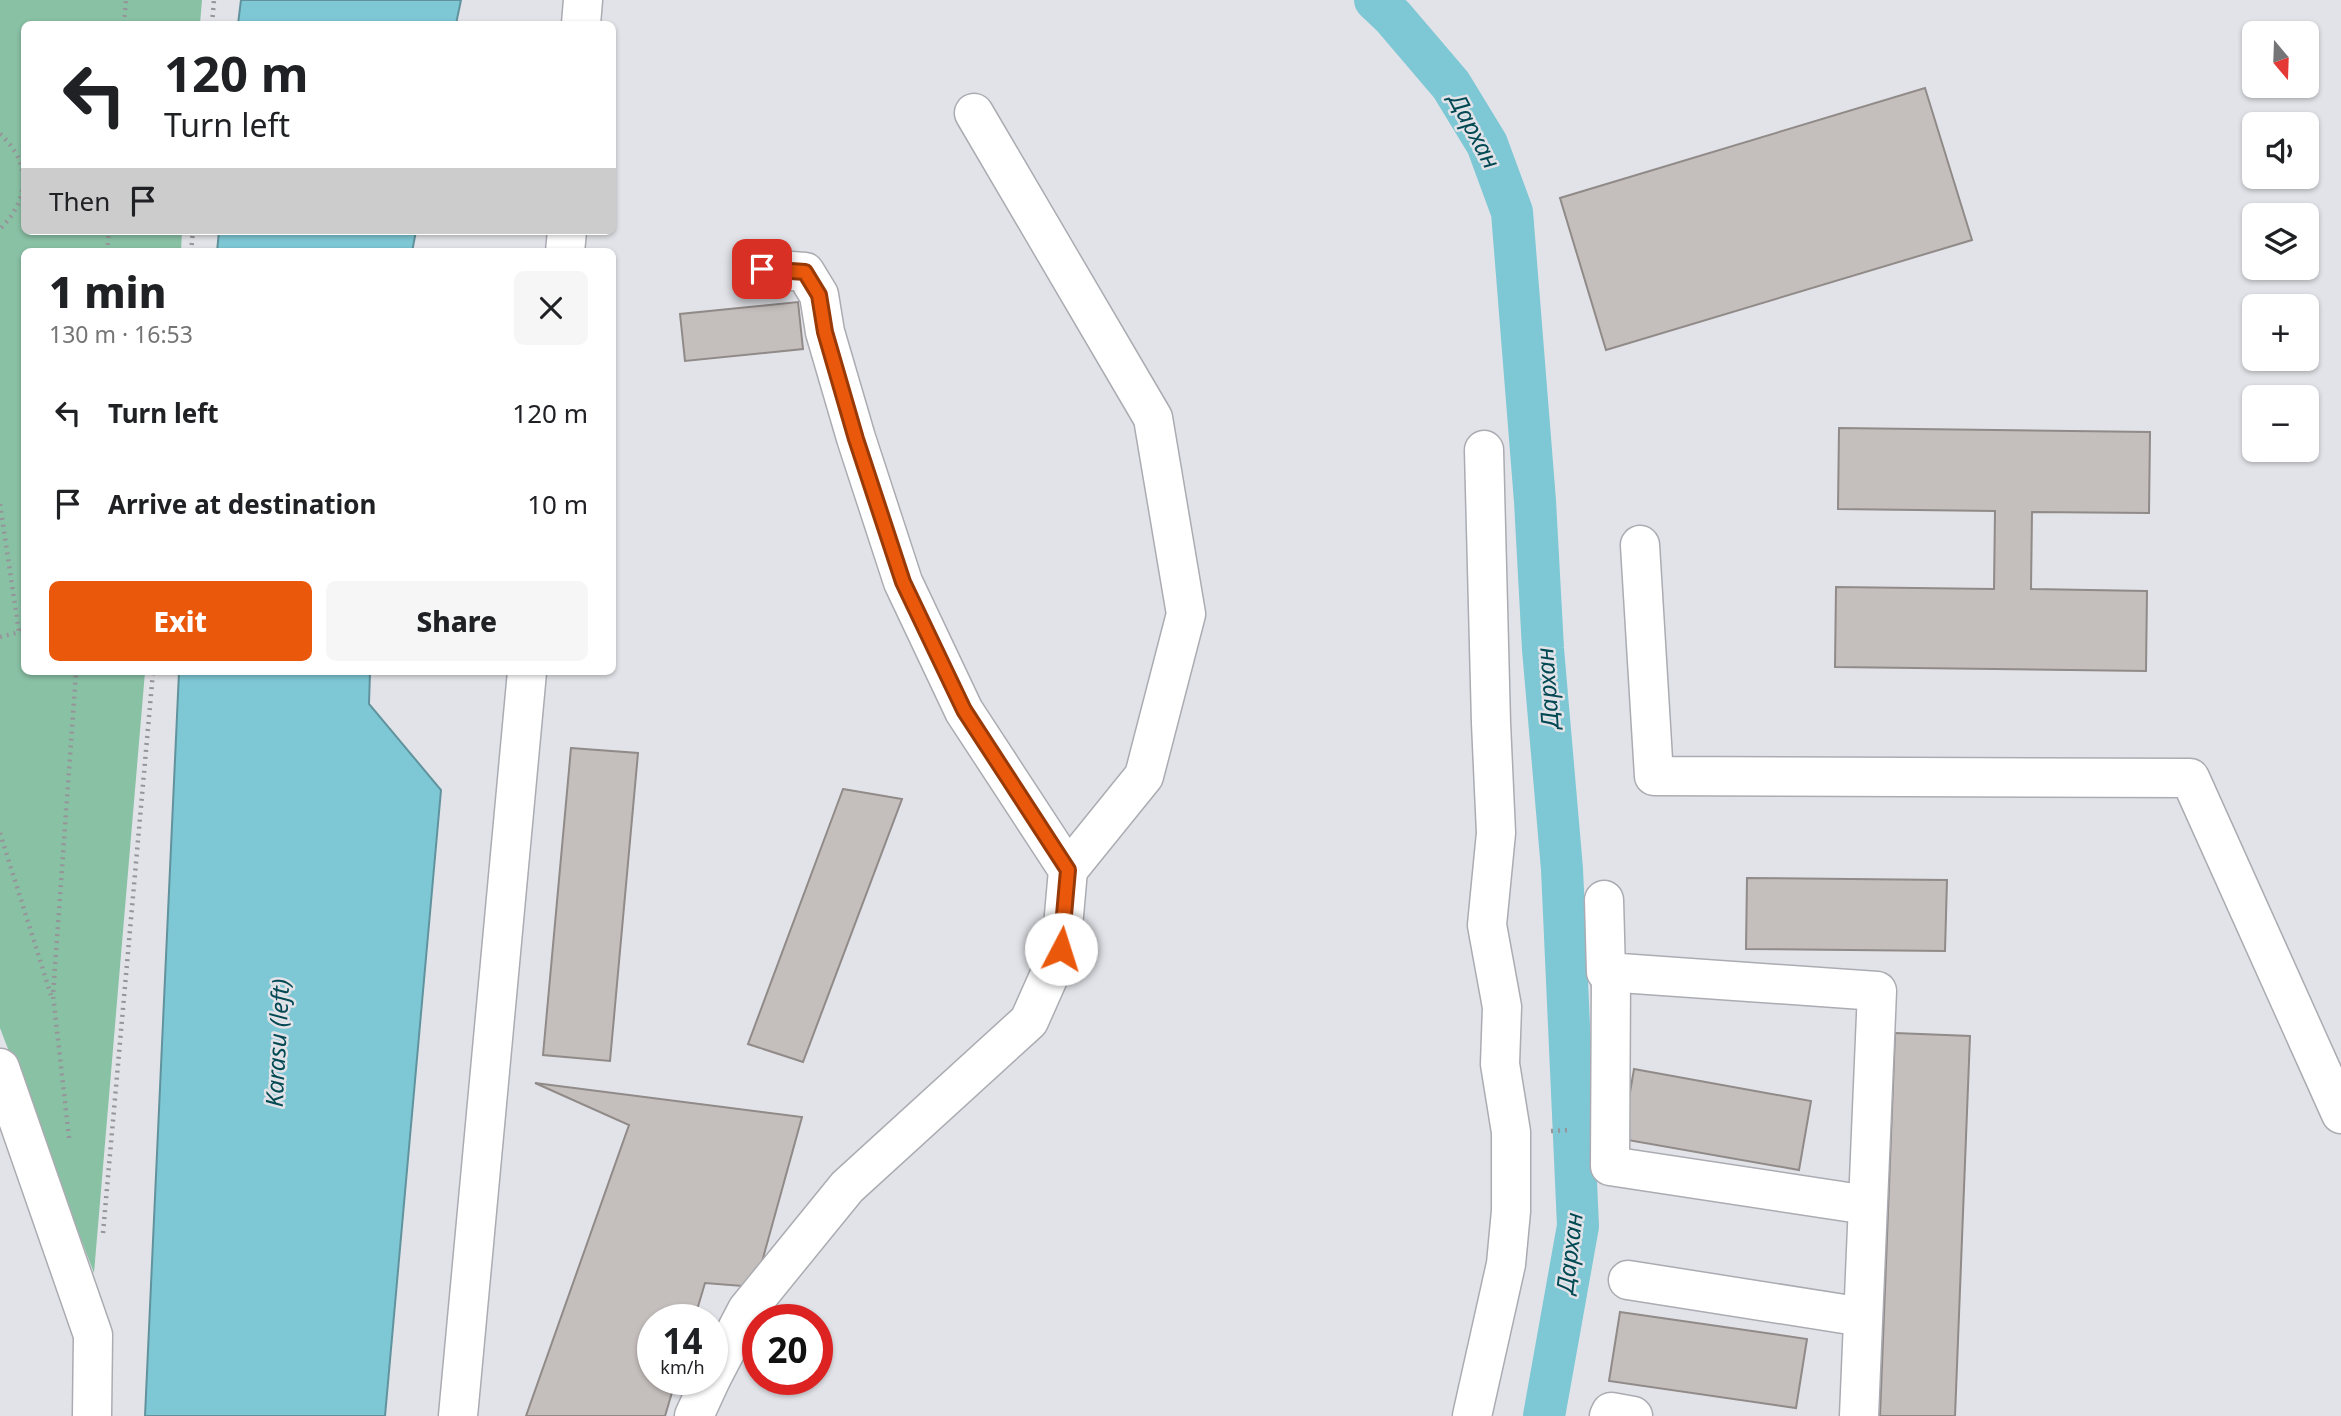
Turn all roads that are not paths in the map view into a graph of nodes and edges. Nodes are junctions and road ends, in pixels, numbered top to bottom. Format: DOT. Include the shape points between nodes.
graph roads {
  1 [pos="583,0"];
  2 [pos="581,21"];
  3 [pos="974,113"];
  4 [pos="762,269"];
  5 [pos="1484,450"];
  6 [pos="1640,545"];
  7 [pos="527,675"];
  8 [pos="1068,870"];
  9 [pos="1604,900"];
  10 [pos="1611,972"];
  11 [pos="0,1068"];
  12 [pos="2341,1114"];
  13 [pos="1867,1205"];
  14 [pos="1628,1280"];
  15 [pos="1863,1317"];
  16 [pos="728,1347"];
  17 [pos="704,1395"];
  18 [pos="92,1416"];
  19 [pos="458,1416"];
  20 [pos="694,1416"];
  21 [pos="1472,1416"];
  22 [pos="1609,1416"];
  23 [pos="1633,1416"];
  24 [pos="1858,1416"];
  1 -- 2 [label="street"];
  3 -- 8 [label="street" via="1153,418 1186,614 1144,776"];
  4 -- 8 [label="street" via="805,272 819,295 856,439 903,582 964,710"];
  5 -- 21 [label="street" via="1496,833 1487,925 1502,1007 1500,1064 1511,1132 1511,1211 1506,1264"];
  6 -- 12 [label="street" via="1654,776 2190,778"];
  7 -- 19 [label="street"];
  8 -- 16 [label="street" via="1061,949 1029,1021 847,1187 747,1310"];
  9 -- 10 [label="street" via="1606,972"];
  10 -- 13 [label="street" via="1610,1166"];
  10 -- 13 [label="street" via="1877,991"];
  11 -- 18 [label="street" via="93,1335"];
  13 -- 15 [label="street"];
  14 -- 15 [label="street"];
  15 -- 24 [label="street"];
  17 -- 20 [label="street"];
  22 -- 23 [label="street" via="1611,1412"];
}
